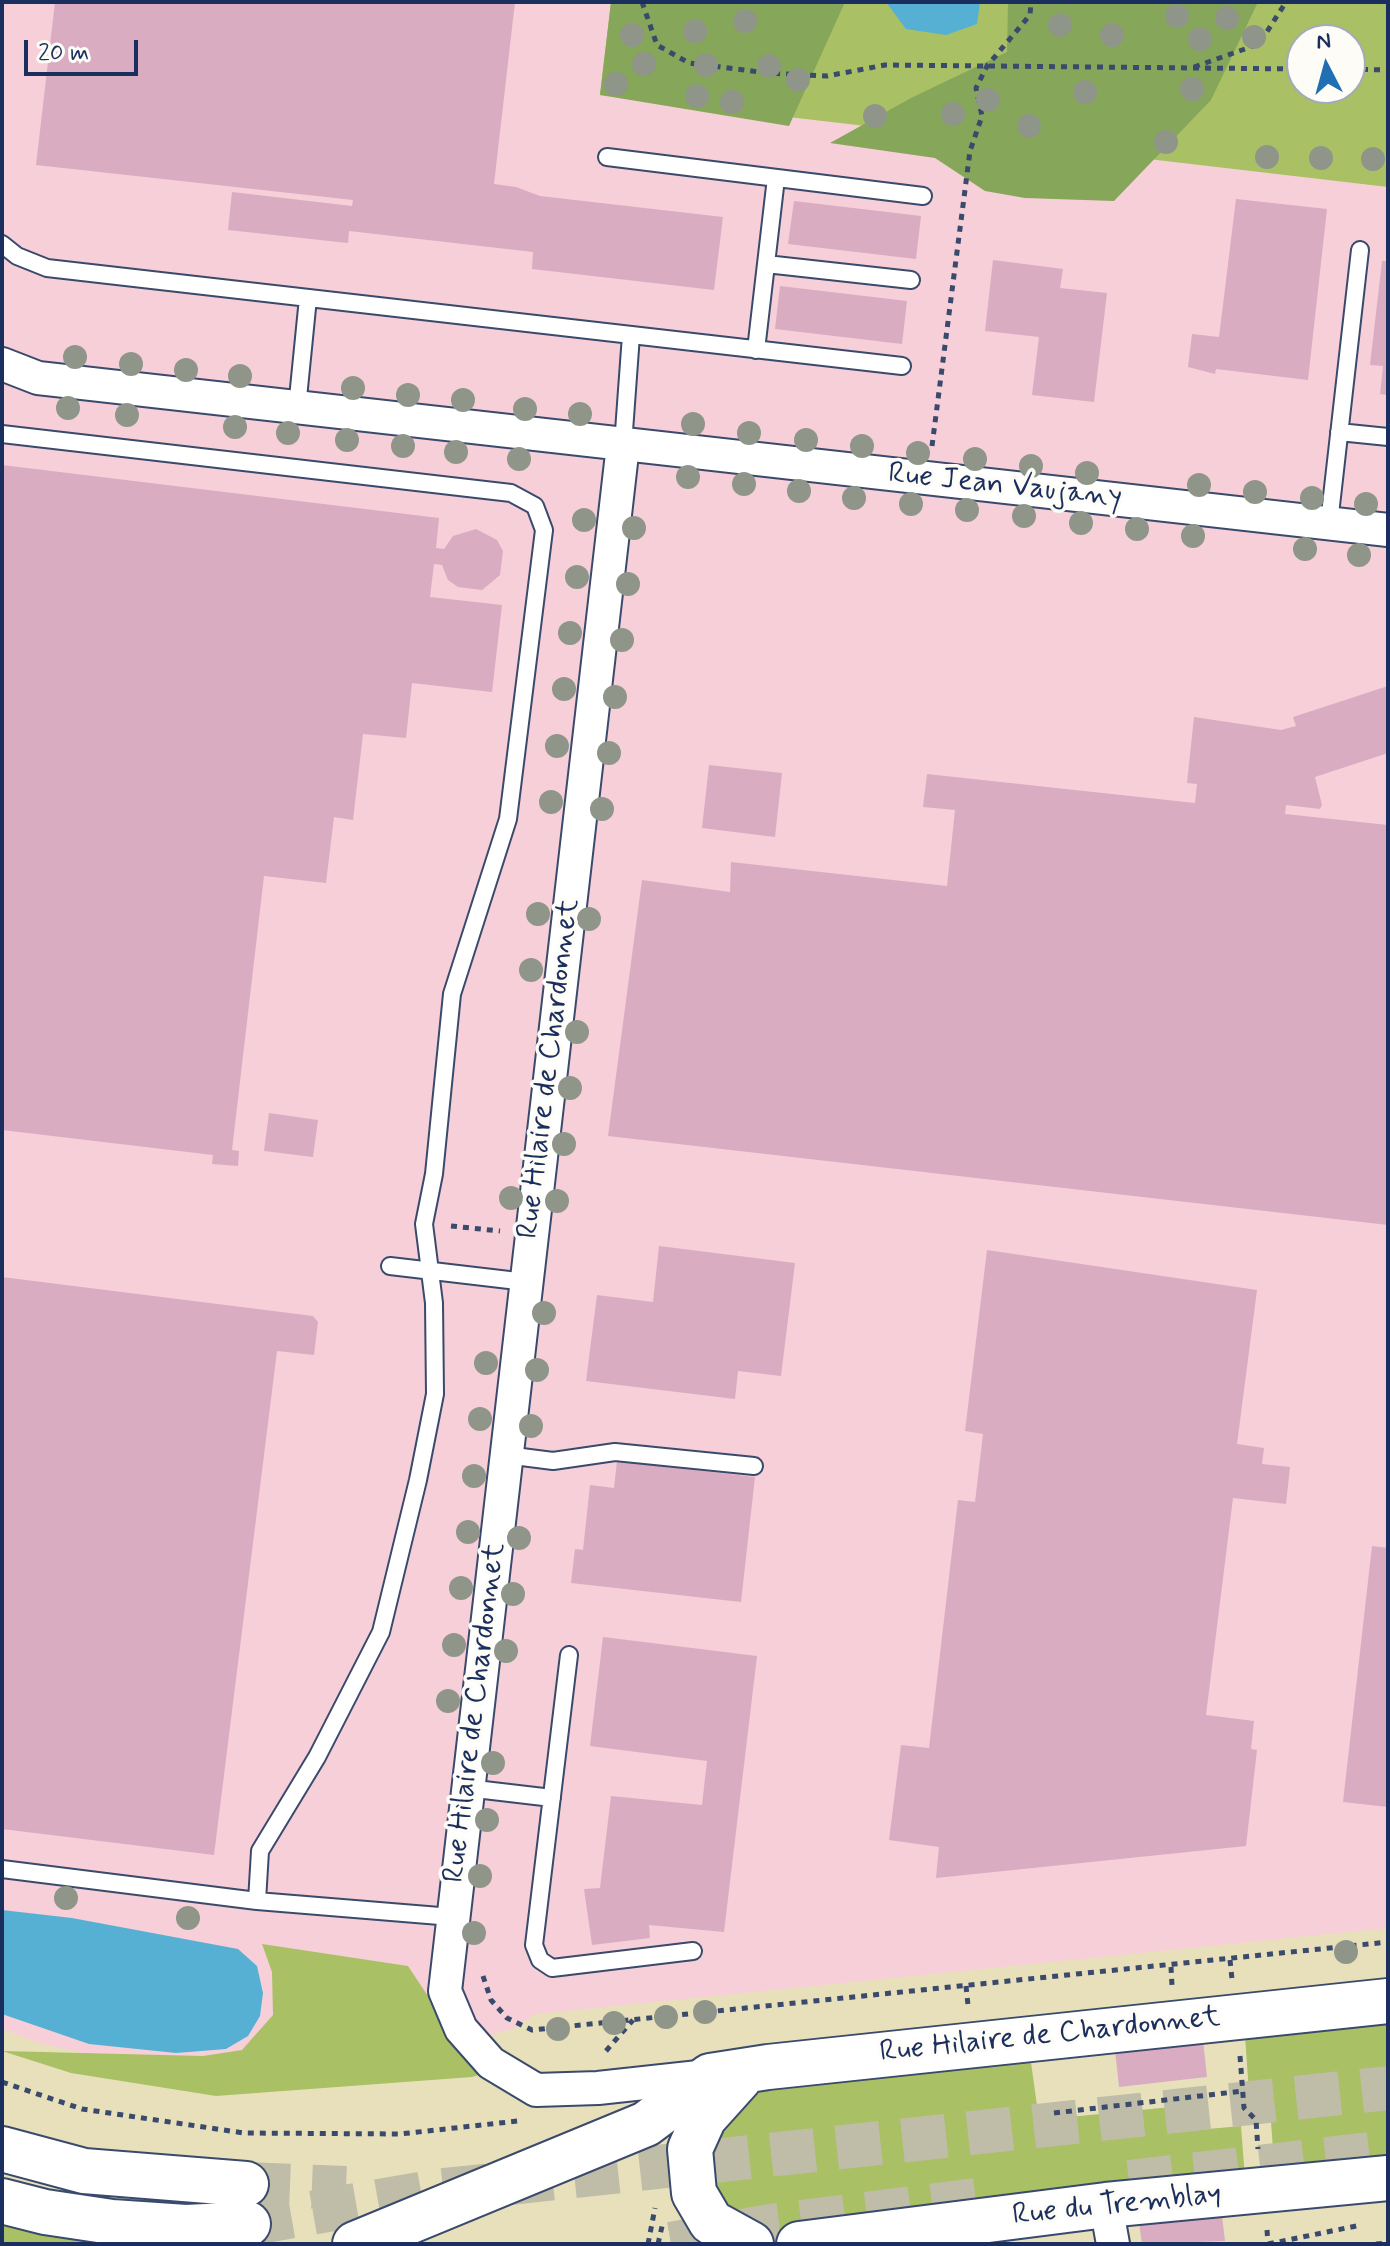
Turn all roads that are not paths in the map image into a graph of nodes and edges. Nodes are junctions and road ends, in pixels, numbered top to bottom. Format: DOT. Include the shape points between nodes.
graph roads {
  1 [pos="607,157"];
  2 [pos="776,178"];
  3 [pos="923,196"];
  4 [pos="2,244"];
  5 [pos="1360,250"];
  6 [pos="766,264"];
  7 [pos="911,280"];
  8 [pos="308,298"];
  9 [pos="631,335"];
  10 [pos="756,350"];
  11 [pos="2,364"];
  12 [pos="902,366"];
  13 [pos="297,408"];
  14 [pos="1339,432"];
  15 [pos="2,434"];
  16 [pos="1388,437"];
  17 [pos="623,445"];
  18 [pos="1329,523"];
  19 [pos="1388,530"];
  20 [pos="390,1266"];
  21 [pos="431,1269"];
  22 [pos="526,1282"];
  23 [pos="506,1455"];
  24 [pos="754,1466"];
  25 [pos="569,1655"];
  26 [pos="467,1788"];
  27 [pos="552,1798"];
  28 [pos="2,1869"];
  29 [pos="257,1901"];
  30 [pos="452,1917"];
  31 [pos="693,1951"];
  32 [pos="1388,2001"];
  33 [pos="729,2073"];
  34 [pos="2,2149"];
  35 [pos="1388,2178"];
  36 [pos="2,2201"];
  37 [pos="1109,2225"];
  38 [pos="355,2244"];
  39 [pos="751,2244"];
  40 [pos="799,2244"];
  1 -- 2 [label="lane"];
  2 -- 3 [label="lane"];
  2 -- 6 [label="lane"];
  4 -- 8 [label="lane" via="47,268"];
  5 -- 14 [label="lane"];
  6 -- 7 [label="lane"];
  6 -- 10 [label="lane"];
  8 -- 9 [label="lane"];
  8 -- 13 [label="lane"];
  9 -- 10 [label="lane"];
  9 -- 17 [label="lane"];
  10 -- 12 [label="lane"];
  11 -- 13 [label="street, Rue Jean Vaujany" via="38,378"];
  13 -- 17 [label="street, Rue Jean Vaujany"];
  14 -- 16 [label="lane"];
  14 -- 18 [label="lane"];
  15 -- 21 [label="lane" via="511,493 535,506 544,530 508,819 452,994 424,1224"];
  17 -- 18 [label="street, Rue Jean Vaujany"];
  17 -- 22 [label="street, Rue Hilaire de Chardonnet"];
  18 -- 19 [label="street, Rue Jean Vaujany"];
  20 -- 21 [label="lane"];
  21 -- 22 [label="lane"];
  21 -- 29 [label="lane" via="435,1394 381,1632 317,1757 260,1851"];
  22 -- 23 [label="street, Rue Hilaire de Chardonnet"];
  23 -- 24 [label="lane" via="553,1461 615,1452"];
  23 -- 26 [label="street, Rue Hilaire de Chardonnet"];
  25 -- 27 [label="lane"];
  26 -- 27 [label="lane"];
  26 -- 30 [label="street, Rue Hilaire de Chardonnet"];
  27 -- 31 [label="lane" via="534,1945 540,1960 552,1968"];
  28 -- 29 [label="lane"];
  29 -- 30 [label="lane"];
  30 -- 33 [label="street, Rue Hilaire de Chardonnet" via="445,1991 461,2029 491,2063 536,2090"];
  32 -- 33 [label="main road, Rue Hilaire de Chardonnet"];
  33 -- 38 [label="main road" via="646,2124"];
  33 -- 39 [label="main road" via="690,2149 694,2193 711,2222"];
  34 -- 36 [label="main road" via="247,2204 186,2227 112,2222"];
  35 -- 37 [label="main road, Rue du Tremblay" via="1262,2191"];
  37 -- 40 [label="main road, Rue du Tremblay"];
}
